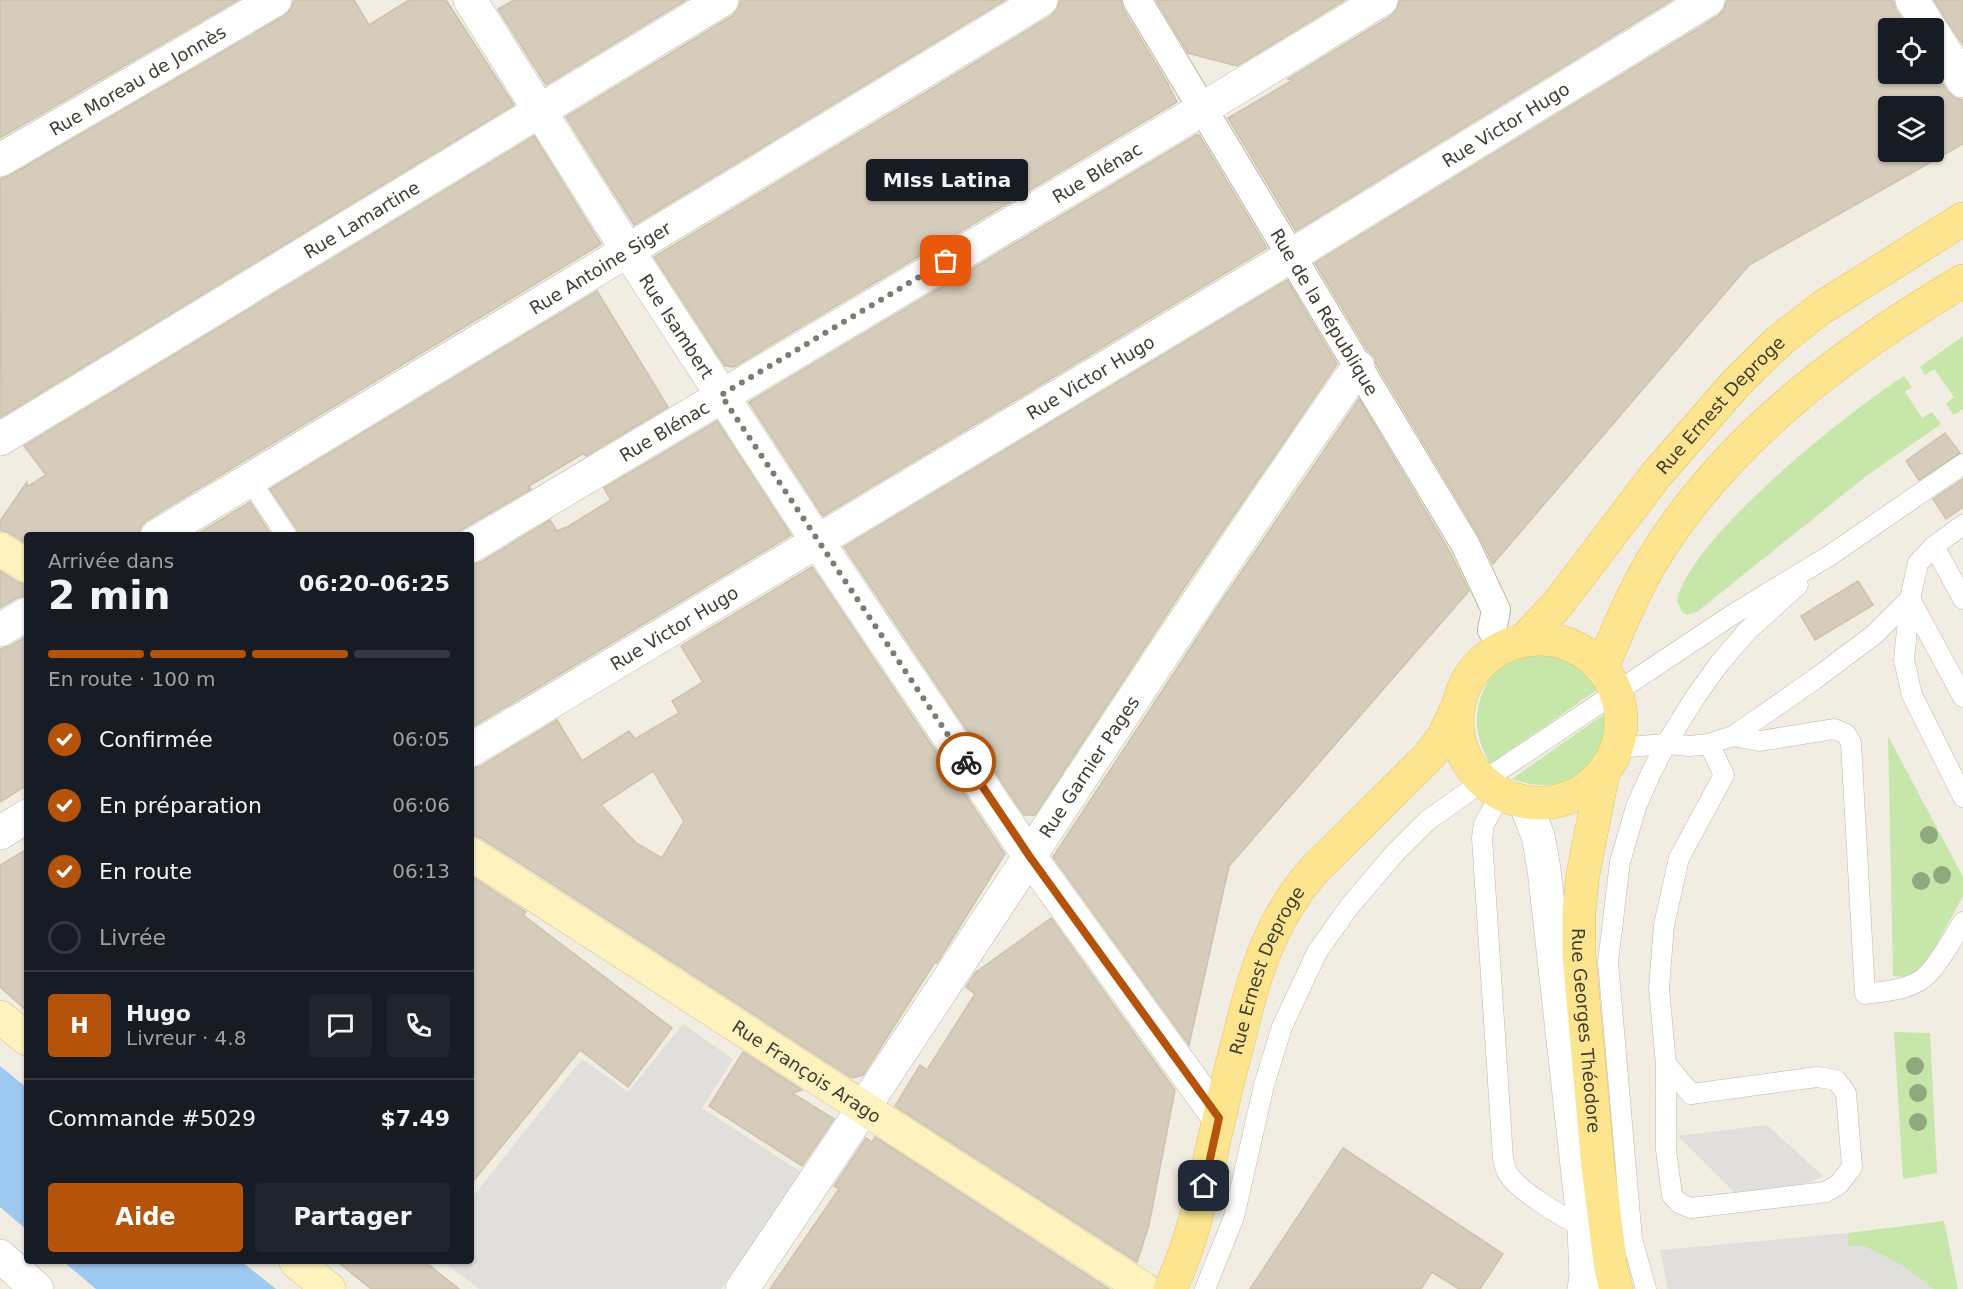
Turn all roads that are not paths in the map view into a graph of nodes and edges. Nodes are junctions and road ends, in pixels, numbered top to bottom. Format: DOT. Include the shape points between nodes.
graph roads {
  1 [pos="275,0"];
  2 [pos="470,0"];
  3 [pos="722,0"];
  4 [pos="1041,0"];
  5 [pos="1137,0"];
  6 [pos="1381,0"];
  7 [pos="1708,0"];
  8 [pos="1912,0"];
  9 [pos="1924,18"];
  10 [pos="1944,50"];
  11 [pos="1963,81"];
  12 [pos="1204,108"];
  13 [pos="540,110"];
  14 [pos="0,160"];
  15 [pos="1963,219"];
  16 [pos="628,251"];
  17 [pos="1292,256"];
  18 [pos="1963,281"];
  19 [pos="1358,367"];
  20 [pos="721,395"];
  21 [pos="0,439"];
  22 [pos="1963,464"];
  23 [pos="250,480"];
  24 [pos="1963,525"];
  25 [pos="164,532"];
  26 [pos="284,532"];
  27 [pos="817,542"];
  28 [pos="474,544"];
  29 [pos="1934,546"];
  30 [pos="0,549"];
  31 [pos="1832,554"];
  32 [pos="24,564"];
  33 [pos="1910,599"];
  34 [pos="1963,599"];
  35 [pos="24,616"];
  36 [pos="0,630"];
  37 [pos="1492,630"];
  38 [pos="1523,641"];
  39 [pos="1609,681"];
  40 [pos="1963,697"];
  41 [pos="1459,704"];
  42 [pos="1733,736"];
  43 [pos="1666,744"];
  44 [pos="1709,744"];
  45 [pos="474,748"];
  46 [pos="1610,760"];
  47 [pos="1503,793"];
  48 [pos="1963,796"];
  49 [pos="24,818"];
  50 [pos="0,833"];
  51 [pos="474,856"];
  52 [pos="1030,857"];
  53 [pos="1963,922"];
  54 [pos="1666,1064"];
  55 [pos="865,1109"];
  56 [pos="1219,1118"];
  57 [pos="1584,1228"];
  58 [pos="0,1256"];
  59 [pos="299,1264"];
  60 [pos="37,1289"];
  61 [pos="330,1289"];
  62 [pos="742,1289"];
  63 [pos="1144,1289"];
  64 [pos="1170,1289"];
  65 [pos="1205,1289"];
  66 [pos="1584,1289"];
  67 [pos="1616,1289"];
  68 [pos="1647,1289"];
  1 -- 14 [label="street, Rue Moreau de Jonnès"];
  2 -- 13 [label="street, Rue Isambert"];
  3 -- 13 [label="street, Rue Lamartine"];
  4 -- 16 [label="street, Rue Antoine Siger"];
  5 -- 12 [label="street, Rue de la République"];
  6 -- 12 [label="street, Rue Blénac"];
  7 -- 17 [label="street, Rue Victor Hugo"];
  8 -- 9 [label="street"];
  10 -- 11 [label="street"];
  12 -- 17 [label="street, Rue de la République"];
  12 -- 20 [label="street, Rue Blénac"];
  13 -- 16 [label="street, Rue Isambert"];
  13 -- 21 [label="street, Rue Lamartine"];
  15 -- 38 [label="main road, Rue Ernest Deproge" via="1821,308 1779,341 1737,382 1656,475 1557,605"];
  16 -- 20 [label="street, Rue Isambert"];
  16 -- 23 [label="street, Rue Antoine Siger"];
  17 -- 19 [label="street, Rue de la République"];
  17 -- 27 [label="street, Rue Victor Hugo"];
  18 -- 39 [label="main road" via="1835,364 1744,444 1692,505 1651,562 1627,610"];
  19 -- 37 [label="street, Rue de la République" via="1466,544 1496,610"];
  19 -- 52 [label="street, Rue Garnier Pages" via="1162,654"];
  20 -- 27 [label="street, Rue Isambert"];
  20 -- 28 [label="street, Rue Blénac"];
  22 -- 31 [label="lane"];
  23 -- 25 [label="street, Rue Antoine Siger"];
  23 -- 26 [label="lane"];
  24 -- 29 [label="lane"];
  27 -- 45 [label="street, Rue Victor Hugo"];
  27 -- 52 [label="street, Rue Isambert"];
  29 -- 33 [label="lane" via="1918,563"];
  29 -- 34 [label="lane"];
  30 -- 32 [label="main road"];
  31 -- 39 [label="lane" via="1732,615"];
  31 -- 43 [label="lane" via="1748,630 1707,680"];
  33 -- 40 [label="lane"];
  33 -- 42 [label="lane" via="1875,634"];
  33 -- 48 [label="lane" via="1904,660 1912,695"];
  35 -- 36 [label="street"];
  38 -- 39 [label="main road" via="1545,639 1567,644 1586,654"];
  38 -- 41 [label="main road, Rue Ernest Deproge" via="1501,649 1482,663 1468,681"];
  39 -- 46 [label="main road, Rue Georges Théodore" via="1621,720"];
  39 -- 47 [label="lane"];
  41 -- 47 [label="main road" via="1458,732 1466,759"];
  41 -- 56 [label="main road, Rue Ernest Deproge" via="1429,756 1314,870 1276,924 1257,969"];
  42 -- 44 [label="lane"];
  42 -- 53 [label="lane" via="1760,741 1834,729 1846,734 1851,743 1865,994 1894,990 1928,974"];
  43 -- 44 [label="lane"];
  43 -- 46 [label="lane"];
  43 -- 68 [label="lane" via="1636,807 1620,862 1608,962 1632,1239"];
  44 -- 54 [label="lane" via="1724,775 1679,858 1664,925 1659,988"];
  46 -- 47 [label="main road" via="1586,788 1566,799 1544,803"];
  46 -- 67 [label="main road, Rue Georges Théodore" via="1582,874 1579,955 1598,1166"];
  47 -- 57 [label="street" via="1538,837 1542,853"];
  47 -- 57 [label="lane" via="1484,824 1482,838 1503,1158 1508,1174 1523,1188"];
  47 -- 65 [label="lane" via="1427,821 1349,907 1317,952 1282,1027 1264,1085 1234,1217"];
  49 -- 50 [label="street"];
  51 -- 55 [label="main road, Rue François Arago"];
  52 -- 55 [label="street, Rue Garnier Pages"];
  52 -- 56 [label="street, Rue Isambert"];
  54 -- 54 [label="lane" via="1666,1150 1672,1195 1679,1203 1691,1208 1826,1192 1839,1184 1852,1167 1846,1093 1836,1080 1817,1077 1691,1094"];
  55 -- 62 [label="street, Rue Garnier Pages"];
  55 -- 63 [label="main road, Rue François Arago"];
  56 -- 64 [label="main road, Rue Ernest Deproge" via="1194,1231"];
  57 -- 66 [label="street"];
  58 -- 60 [label="street"];
  59 -- 61 [label="main road"];
}
